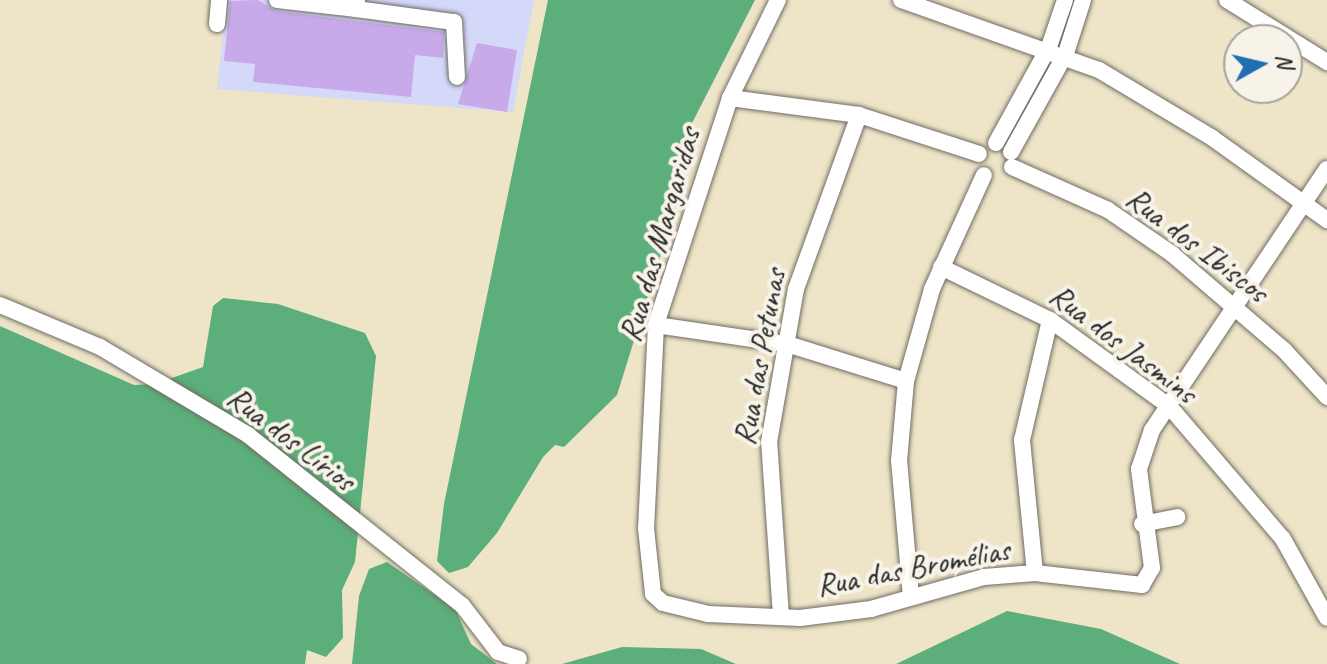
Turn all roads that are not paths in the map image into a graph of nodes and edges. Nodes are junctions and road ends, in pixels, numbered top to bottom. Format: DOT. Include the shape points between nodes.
graph roads {
  1 [pos="219,0"];
  2 [pos="277,0"];
  3 [pos="429,0"];
  4 [pos="778,0"];
  5 [pos="901,0"];
  6 [pos="1065,0"];
  7 [pos="1083,0"];
  8 [pos="1227,0"];
  9 [pos="303,1"];
  10 [pos="356,5"];
  11 [pos="436,18"];
  12 [pos="217,24"];
  13 [pos="1049,47"];
  14 [pos="1066,53"];
  15 [pos="1327,62"];
  16 [pos="457,77"];
  17 [pos="730,98"];
  18 [pos="859,115"];
  19 [pos="979,154"];
  20 [pos="1006,154"];
  21 [pos="1327,169"];
  22 [pos="984,175"];
  23 [pos="1308,205"];
  24 [pos="1327,220"];
  25 [pos="941,267"];
  26 [pos="0,305"];
  27 [pos="1239,308"];
  28 [pos="1050,320"];
  29 [pos="656,325"];
  30 [pos="787,344"];
  31 [pos="906,381"];
  32 [pos="1327,397"];
  33 [pos="1169,406"];
  34 [pos="1177,517"];
  35 [pos="1142,524"];
  36 [pos="1035,573"];
  37 [pos="653,594"];
  38 [pos="911,597"];
  39 [pos="781,616"];
  40 [pos="1327,618"];
  41 [pos="519,659"];
  1 -- 12 [label="street"];
  2 -- 9 [label="street"];
  3 -- 11 [label="street"];
  4 -- 17 [label="street, Rua das Margaridas"];
  5 -- 13 [label="street"];
  6 -- 13 [label="street"];
  7 -- 14 [label="street"];
  8 -- 15 [label="street"];
  9 -- 10 [label="street"];
  10 -- 11 [label="street"];
  11 -- 16 [label="street" via="457,24"];
  13 -- 14 [label="street"];
  13 -- 20 [label="street"];
  14 -- 20 [label="street"];
  14 -- 23 [label="street" via="1163,106"];
  17 -- 18 [label="street"];
  17 -- 29 [label="street, Rua das Margaridas"];
  18 -- 19 [label="street"];
  18 -- 30 [label="street, Rua das Petunas" via="796,289"];
  19 -- 20 [label="street"];
  19 -- 22 [label="street"];
  20 -- 22 [label="street" via="999,178"];
  20 -- 27 [label="street, Rua dos Ibiscos" via="1108,210"];
  21 -- 23 [label="street, Rua das Bromélias"];
  22 -- 25 [label="street"];
  23 -- 24 [label="street"];
  23 -- 27 [label="street, Rua das Bromélias"];
  25 -- 28 [label="street, Rua dos Jasmins"];
  25 -- 31 [label="street"];
  26 -- 41 [label="street, Rua dos Lírios" via="100,347 248,435 462,605 498,652"];
  27 -- 32 [label="street, Rua dos Ibiscos"];
  27 -- 33 [label="street, Rua das Bromélias"];
  28 -- 33 [label="street, Rua dos Jasmins"];
  28 -- 36 [label="street" via="1022,440"];
  29 -- 30 [label="street"];
  29 -- 37 [label="street, Rua das Margaridas" via="645,463"];
  30 -- 31 [label="street"];
  30 -- 39 [label="street, Rua das Petunas" via="769,442"];
  31 -- 38 [label="street" via="899,461"];
  33 -- 35 [label="street, Rua das Bromélias" via="1152,430 1139,469"];
  33 -- 40 [label="street, Rua dos Jasmins" via="1283,539"];
  34 -- 35 [label="street"];
  35 -- 36 [label="street, Rua das Bromélias" via="1152,568 1142,585"];
  36 -- 38 [label="street, Rua das Bromélias"];
  37 -- 39 [label="street, Rua das Bromélias" via="708,614"];
  38 -- 39 [label="street, Rua das Bromélias" via="843,613"];
}
